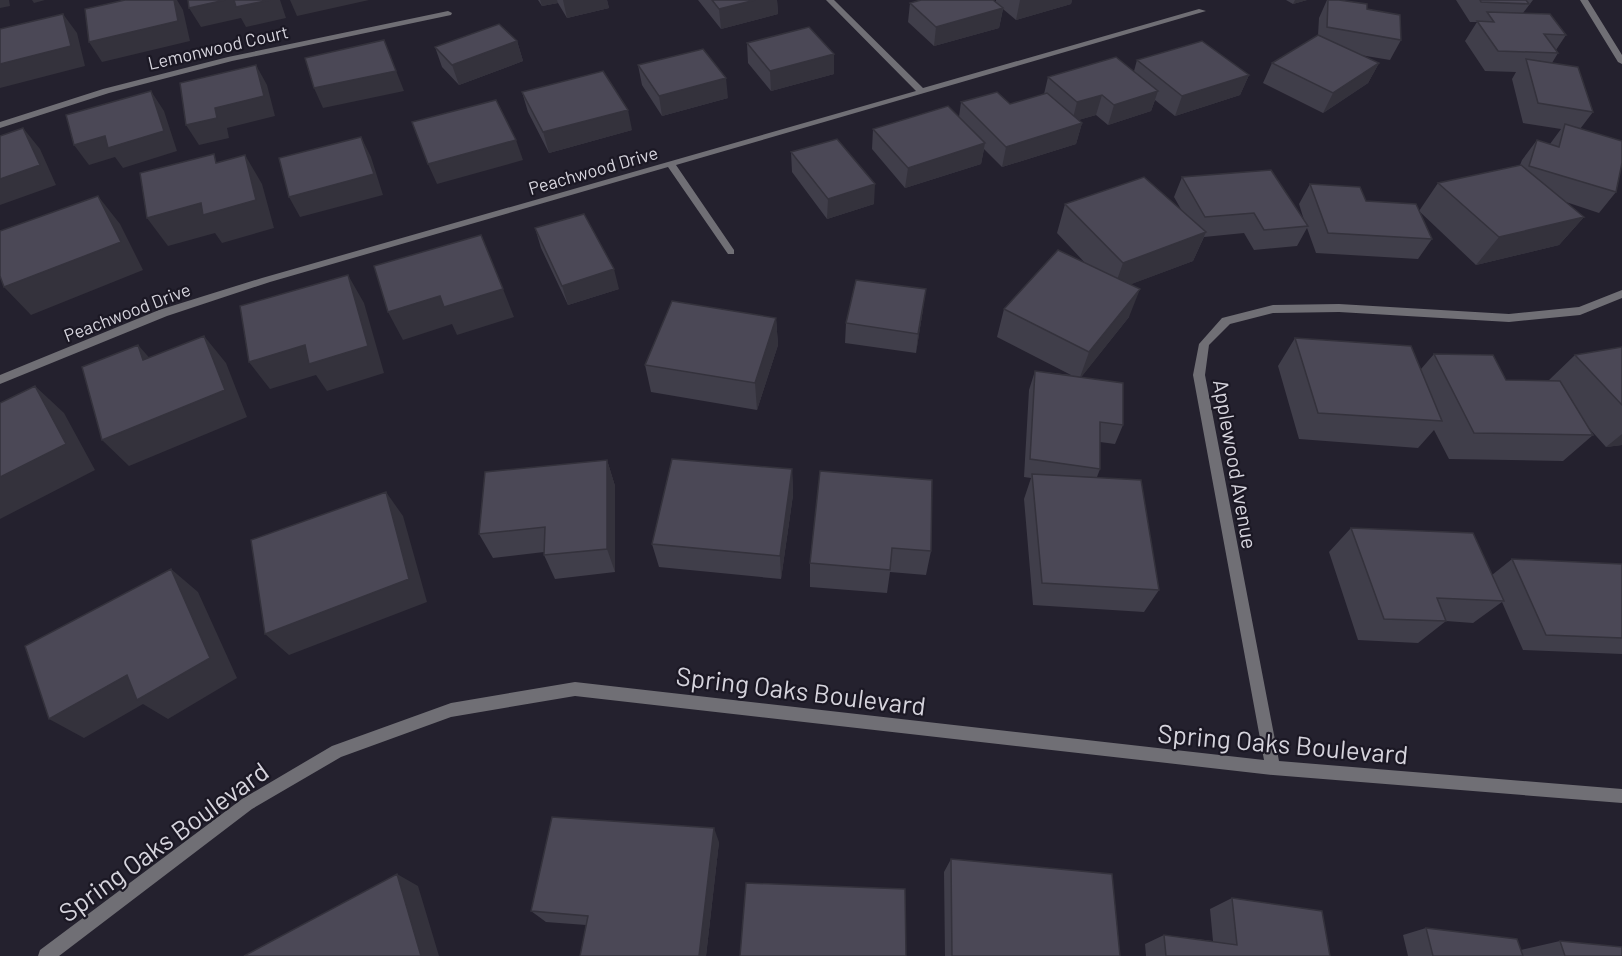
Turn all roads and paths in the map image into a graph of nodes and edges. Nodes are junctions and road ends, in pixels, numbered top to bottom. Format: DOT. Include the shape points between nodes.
graph roads {
  1 [pos="830,0"];
  2 [pos="1584,0"];
  3 [pos="1202,11"];
  4 [pos="448,13"];
  5 [pos="1622,62"];
  6 [pos="922,92"];
  7 [pos="0,126"];
  8 [pos="671,165"];
  9 [pos="731,252"];
  10 [pos="1622,294"];
  11 [pos="0,380"];
  12 [pos="1273,768"];
  13 [pos="1622,796"];
  14 [pos="46,956"];
  1 -- 6 [label="street"];
  2 -- 5 [label="street"];
  3 -- 6 [label="street, Peachwood Drive"];
  4 -- 7 [label="street, Lemonwood Court" via="231,59 106,91"];
  6 -- 8 [label="street, Peachwood Drive"];
  8 -- 9 [label="street"];
  8 -- 11 [label="street, Peachwood Drive" via="183,307"];
  10 -- 12 [label="street, Applewood Avenue" via="1580,310 1509,318 1339,308 1274,309 1226,321 1204,344 1198,375"];
  12 -- 13 [label="street, Spring Oaks Boulevard"];
  12 -- 14 [label="street, Spring Oaks Boulevard" via="575,688 450,710 337,751 247,804"];
}
